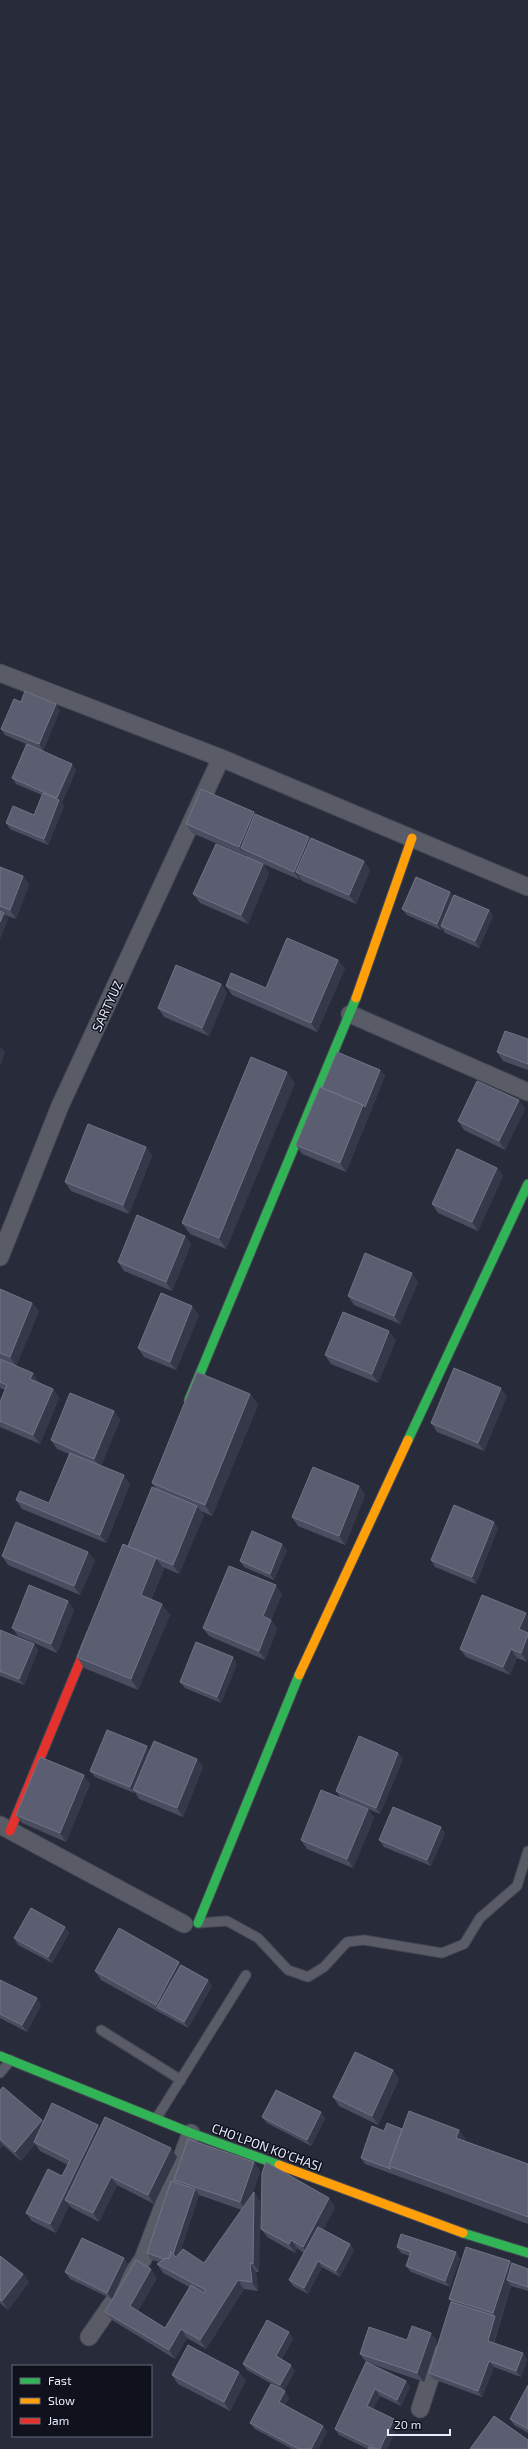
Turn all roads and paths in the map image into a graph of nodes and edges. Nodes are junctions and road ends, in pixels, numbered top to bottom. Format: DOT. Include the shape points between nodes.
graph roads {
  1 [pos="1,676"];
  2 [pos="221,758"];
  3 [pos="412,838"];
  4 [pos="528,887"];
  5 [pos="350,1014"];
  6 [pos="528,1092"];
  7 [pos="528,1184"];
  8 [pos="0,1257"];
  9 [pos="184,1411"];
  10 [pos="96,1625"];
  11 [pos="5,1828"];
  12 [pos="528,1851"];
  13 [pos="191,1924"];
  14 [pos="246,1975"];
  15 [pos="101,2030"];
  16 [pos="0,2056"];
  17 [pos="11,2060"];
  18 [pos="0,2073"];
  19 [pos="181,2080"];
  20 [pos="156,2120"];
  21 [pos="191,2133"];
  22 [pos="528,2252"];
  23 [pos="89,2337"];
  24 [pos="441,2342"];
  25 [pos="420,2409"];
  1 -- 2 [label="street"];
  2 -- 3 [label="street"];
  2 -- 8 [label="street, SARTYUZ" via="60,1106"];
  3 -- 4 [label="street"];
  3 -- 5 [label="street"];
  5 -- 6 [label="street"];
  5 -- 9 [label="street"];
  7 -- 13 [label="street" via="312,1644"];
  10 -- 11 [label="street"];
  11 -- 13 [label="street"];
  12 -- 13 [label="lane" via="517,1886 480,1918 464,1944 442,1953 358,1941 347,1942 324,1967 308,1977 288,1970 258,1938 227,1921"];
  14 -- 19 [label="lane"];
  15 -- 19 [label="lane"];
  16 -- 17 [label="street, CHO'LPON KO'CHASI"];
  17 -- 18 [label="lane"];
  17 -- 20 [label="street, CHO'LPON KO'CHASI"];
  19 -- 20 [label="lane"];
  20 -- 21 [label="street, CHO'LPON KO'CHASI"];
  21 -- 22 [label="street, CHO'LPON KO'CHASI" via="473,2245"];
  21 -- 23 [label="street" via="142,2259"];
  24 -- 25 [label="street"];
}
